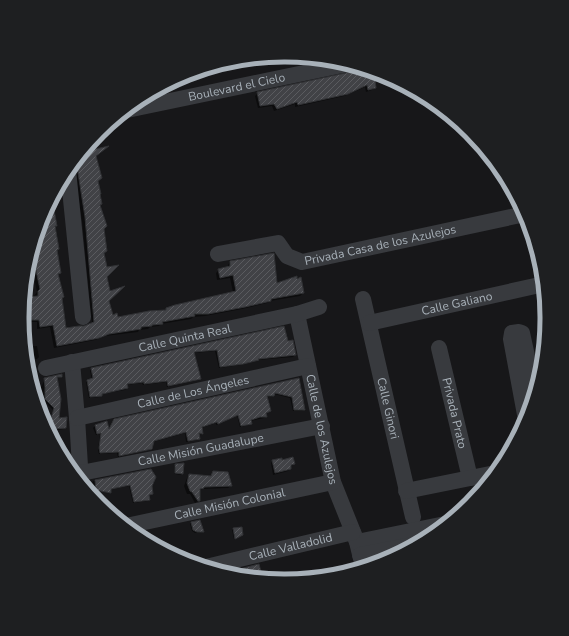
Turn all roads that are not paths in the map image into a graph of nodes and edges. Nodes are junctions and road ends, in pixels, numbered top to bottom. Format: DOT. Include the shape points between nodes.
graph roads {
  1 [pos="333,67"];
  2 [pos="141,107"];
  3 [pos="69,181"];
  4 [pos="519,215"];
  5 [pos="218,254"];
  6 [pos="538,285"];
  7 [pos="364,298"];
  8 [pos="320,307"];
  9 [pos="297,314"];
  10 [pos="83,317"];
  11 [pos="369,323"];
  12 [pos="438,348"];
  13 [pos="72,362"];
  14 [pos="308,366"];
  15 [pos="46,368"];
  16 [pos="77,418"];
  17 [pos="322,426"];
  18 [pos="81,472"];
  19 [pos="486,475"];
  20 [pos="84,476"];
  21 [pos="470,478"];
  22 [pos="333,482"];
  23 [pos="406,491"];
  24 [pos="413,517"];
  25 [pos="134,524"];
  26 [pos="425,530"];
  27 [pos="400,546"];
  28 [pos="365,550"];
  29 [pos="220,565"];
  1 -- 2 [label="street, Boulevard el Cielo"];
  3 -- 10 [label="street"];
  4 -- 5 [label="street, Privada Casa de los Azulejos" via="302,262 287,256 278,243"];
  6 -- 11 [label="street, Calle Galiano"];
  7 -- 11 [label="street, Calle Ginori"];
  8 -- 9 [label="street, Calle Quinta Real"];
  9 -- 13 [label="street, Calle Quinta Real"];
  9 -- 14 [label="street, Calle de los Azulejos"];
  11 -- 23 [label="street, Calle Ginori"];
  12 -- 21 [label="street, Privada Prato"];
  13 -- 15 [label="street, Calle Quinta Real"];
  13 -- 16 [label="street"];
  14 -- 16 [label="street, Calle de Los Ángeles"];
  14 -- 17 [label="street, Calle de los Azulejos"];
  16 -- 18 [label="street"];
  17 -- 20 [label="street, Calle Misión Guadalupe"];
  17 -- 22 [label="street, Calle de los Azulejos"];
  19 -- 21 [label="street"];
  21 -- 23 [label="street"];
  22 -- 25 [label="street, Calle Misión Colonial"];
  22 -- 28 [label="street, Calle de los Azulejos"];
  23 -- 24 [label="street, Calle Ginori"];
  26 -- 28 [label="street"];
  27 -- 28 [label="street"];
  28 -- 29 [label="street, Calle Valladolid"];
}
